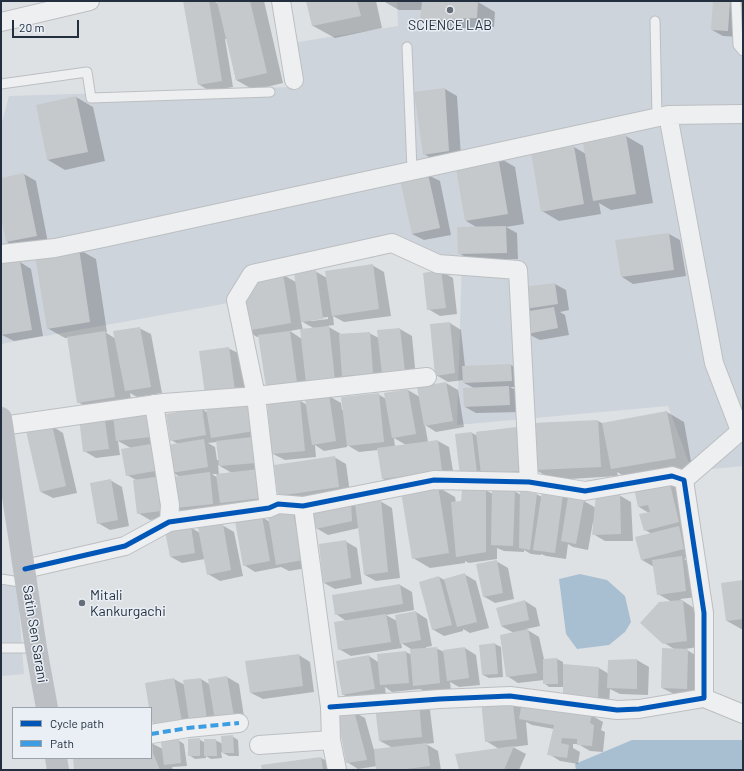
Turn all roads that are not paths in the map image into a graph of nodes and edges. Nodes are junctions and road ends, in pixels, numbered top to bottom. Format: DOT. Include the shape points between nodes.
graph roads {
  1 [pos="90,1"];
  2 [pos="281,1"];
  3 [pos="736,1"];
  4 [pos="655,21"];
  5 [pos="1,22"];
  6 [pos="407,47"];
  7 [pos="743,51"];
  8 [pos="294,80"];
  9 [pos="1,84"];
  10 [pos="270,92"];
  11 [pos="743,114"];
  12 [pos="663,116"];
  13 [pos="412,170"];
  14 [pos="1,254"];
  15 [pos="427,377"];
  16 [pos="256,396"];
  17 [pos="154,404"];
  18 [pos="2,430"];
  19 [pos="684,480"];
  20 [pos="529,482"];
  21 [pos="7,491"];
  22 [pos="303,506"];
  23 [pos="269,508"];
  24 [pos="169,522"];
  25 [pos="26,576"];
  26 [pos="1,579"];
  27 [pos="1,648"];
  28 [pos="36,648"];
  29 [pos="704,698"];
  30 [pos="47,707"];
  31 [pos="330,707"];
  32 [pos="743,714"];
  33 [pos="239,723"];
  34 [pos="152,734"];
  35 [pos="331,740"];
  36 [pos="259,745"];
  37 [pos="56,759"];
  38 [pos="58,770"];
  39 [pos="337,770"];
  1 -- 5 [label="street"];
  2 -- 8 [label="street"];
  3 -- 7 [label="lane" via="738,45"];
  4 -- 12 [label="lane"];
  6 -- 13 [label="lane"];
  9 -- 10 [label="lane" via="87,72 91,98"];
  11 -- 12 [label="street"];
  12 -- 13 [label="street"];
  12 -- 19 [label="street" via="714,363 739,428 737,434"];
  13 -- 14 [label="street" via="55,248"];
  15 -- 16 [label="street"];
  16 -- 17 [label="street"];
  16 -- 20 [label="street" via="236,300 252,274 392,243 438,264 518,270"];
  16 -- 23 [label="street"];
  17 -- 18 [label="street"];
  17 -- 24 [label="street" via="170,505"];
  18 -- 21 [label="main road, Satin Sen Sarani"];
  19 -- 20 [label="street" via="672,476 585,491"];
  19 -- 29 [label="street" via="704,613"];
  20 -- 22 [label="street" via="434,480"];
  21 -- 25 [label="main road, Satin Sen Sarani"];
  22 -- 23 [label="street" via="278,504"];
  22 -- 31 [label="street"];
  23 -- 24 [label="street"];
  24 -- 25 [label="street" via="125,546"];
  25 -- 26 [label="lane"];
  25 -- 28 [label="main road, Satin Sen Sarani"];
  27 -- 28 [label="lane"];
  28 -- 30 [label="main road, Satin Sen Sarani"];
  29 -- 31 [label="street" via="639,709 617,710 510,696"];
  29 -- 32 [label="street"];
  31 -- 35 [label="street"];
  33 -- 34 [label="street"];
  35 -- 36 [label="street"];
  35 -- 39 [label="street"];
  37 -- 38 [label="main road"];
}
